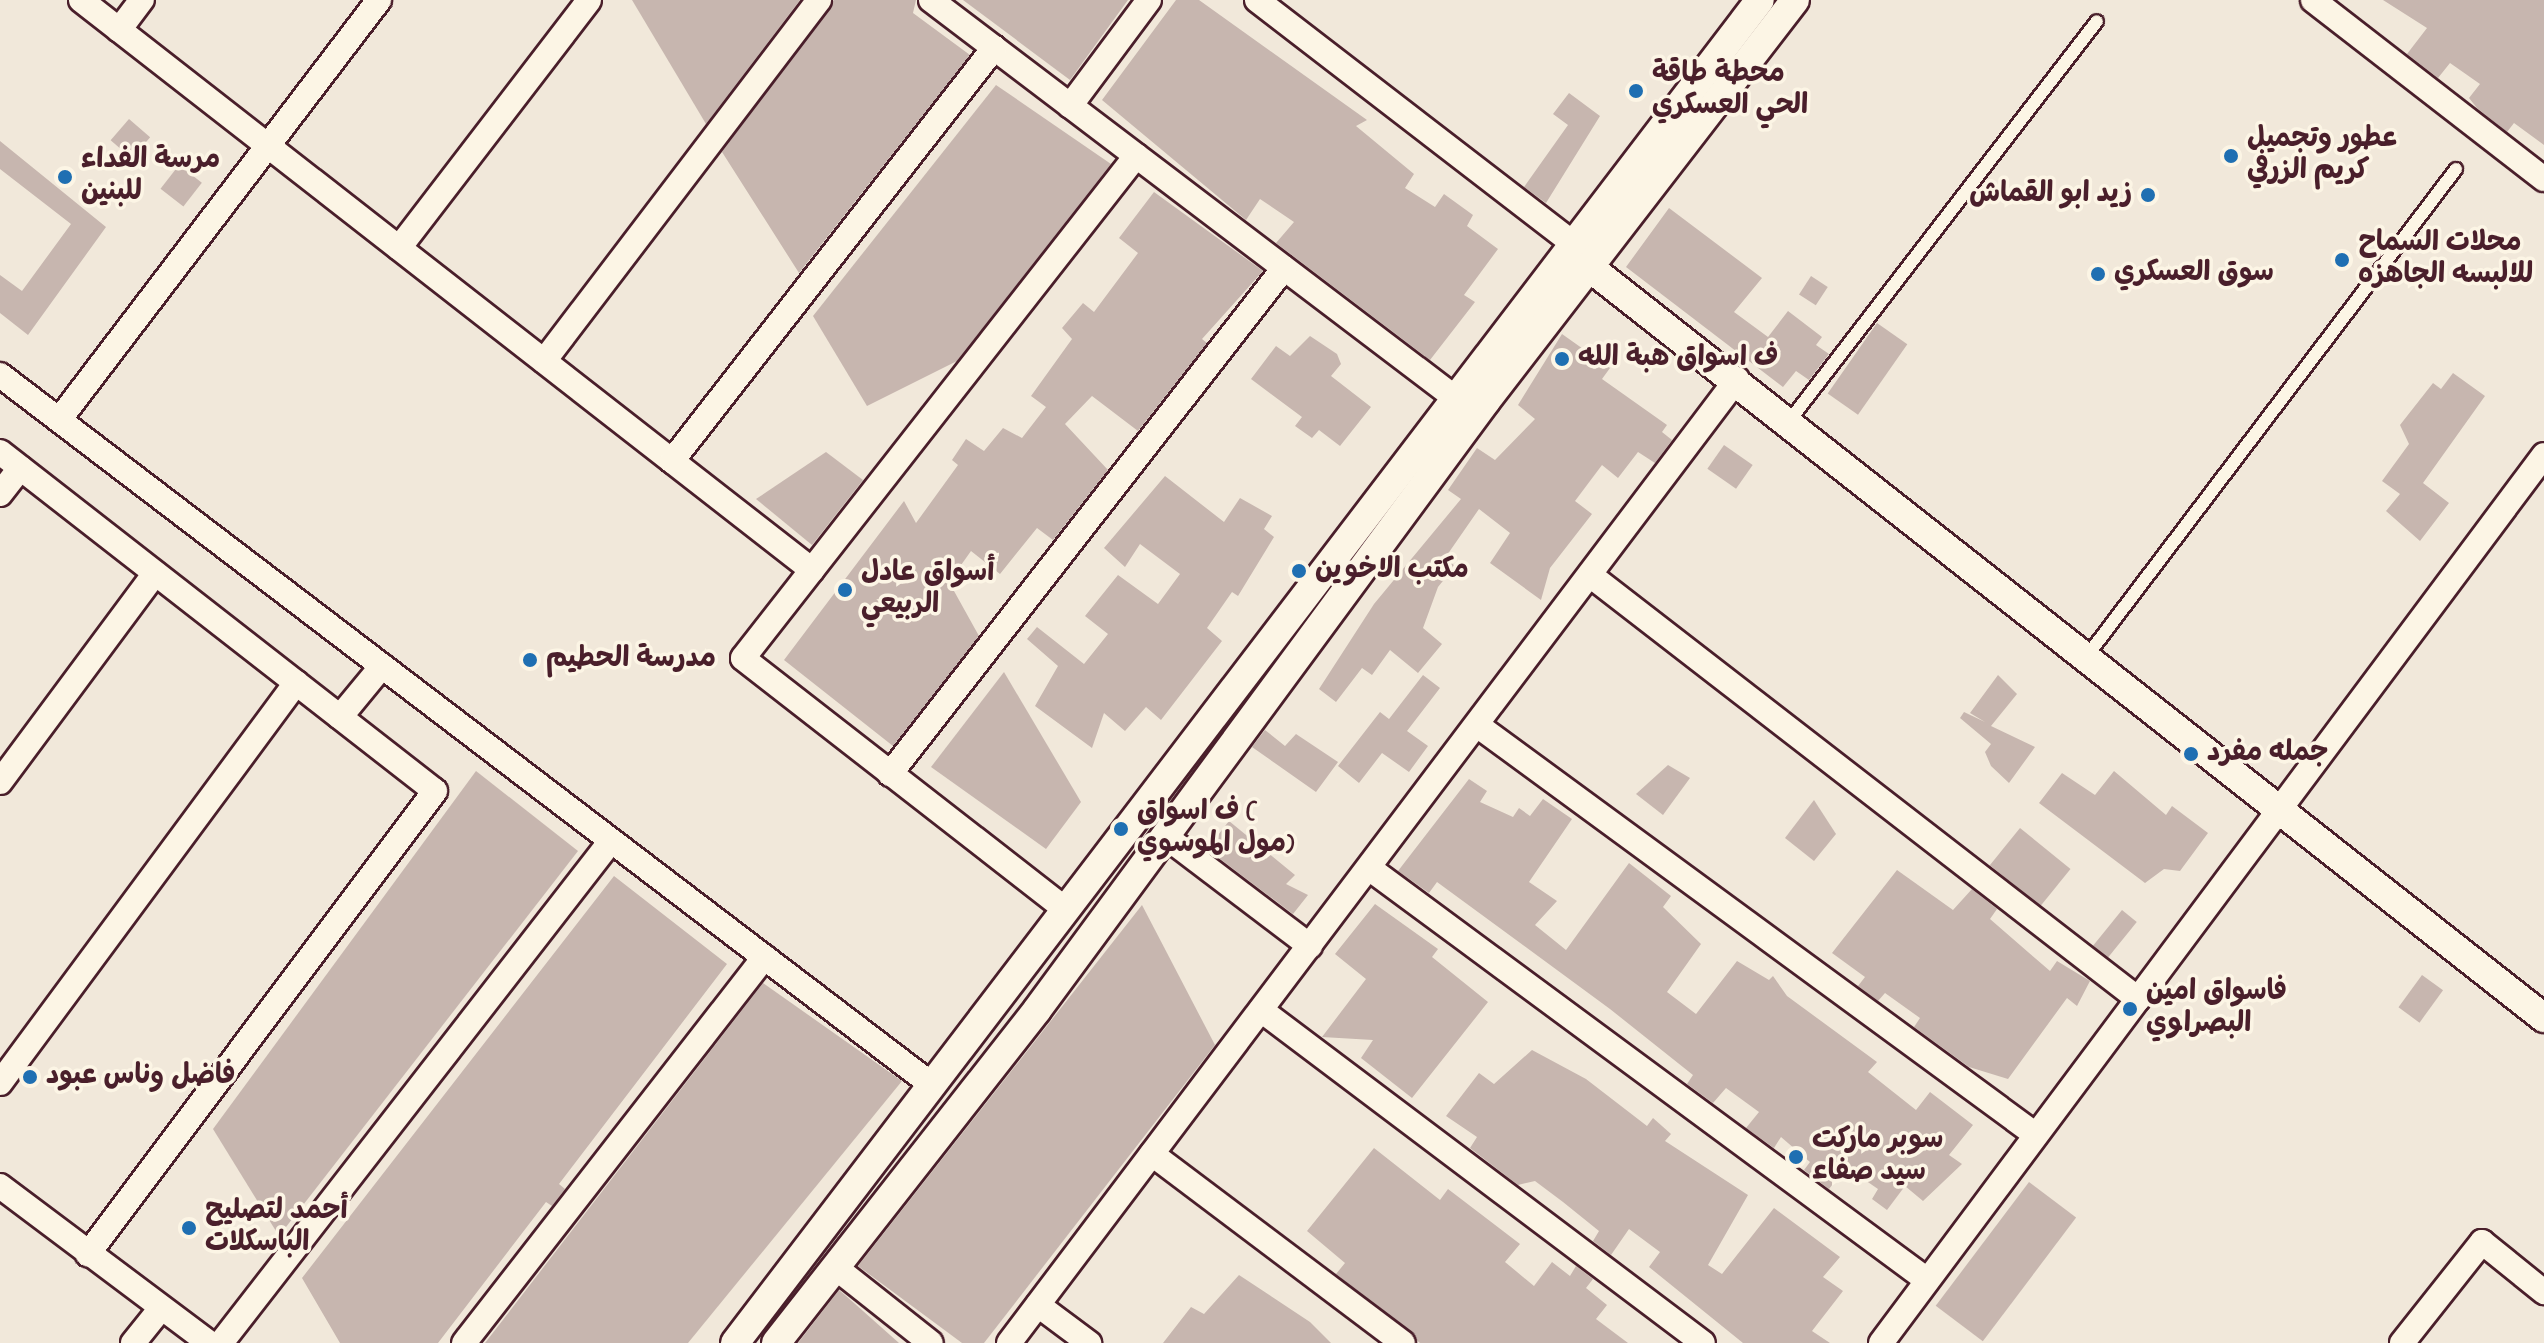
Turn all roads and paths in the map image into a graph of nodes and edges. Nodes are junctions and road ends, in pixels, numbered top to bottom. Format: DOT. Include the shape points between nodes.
graph roads {
  1 [pos="81,0"];
  2 [pos="142,0"];
  3 [pos="379,0"];
  4 [pos="589,0"];
  5 [pos="819,0"];
  6 [pos="931,0"];
  7 [pos="1149,0"];
  8 [pos="1257,0"];
  9 [pos="1760,0"];
  10 [pos="1795,0"];
  11 [pos="2313,0"];
  12 [pos="2097,21"];
  13 [pos="119,30"];
  14 [pos="994,48"];
  15 [pos="1070,106"];
  16 [pos="266,144"];
  17 [pos="1136,156"];
  18 [pos="2456,169"];
  19 [pos="2544,179"];
  20 [pos="399,248"];
  21 [pos="1582,256"];
  22 [pos="1284,268"];
  23 [pos="544,361"];
  24 [pos="0,375"];
  25 [pos="1737,379"];
  26 [pos="1454,397"];
  27 [pos="59,420"];
  28 [pos="1790,420"];
  29 [pos="0,452"];
  30 [pos="2544,455"];
  31 [pos="672,461"];
  32 [pos="20,468"];
  33 [pos="0,494"];
  34 [pos="812,570"];
  35 [pos="155,573"];
  36 [pos="1590,575"];
  37 [pos="2087,656"];
  38 [pos="382,666"];
  39 [pos="296,683"];
  40 [pos="1221,704"];
  41 [pos="340,717"];
  42 [pos="1248,725"];
  43 [pos="1477,725"];
  44 [pos="1184,751"];
  45 [pos="890,774"];
  46 [pos="1211,774"];
  47 [pos="0,782"];
  48 [pos="2278,808"];
  49 [pos="1165,836"];
  50 [pos="611,841"];
  51 [pos="1369,868"];
  52 [pos="1065,909"];
  53 [pos="1310,946"];
  54 [pos="764,957"];
  55 [pos="2138,999"];
  56 [pos="1261,1010"];
  57 [pos="2544,1018"];
  58 [pos="0,1083"];
  59 [pos="932,1085"];
  60 [pos="2036,1135"];
  61 [pos="1152,1154"];
  62 [pos="0,1186"];
  63 [pos="88,1254"];
  64 [pos="835,1267"];
  65 [pos="1927,1280"];
  66 [pos="2544,1292"];
  67 [pos="1038,1305"];
  68 [pos="161,1308"];
  69 [pos="133,1343"];
  70 [pos="209,1343"];
  71 [pos="221,1343"];
  72 [pos="464,1343"];
  73 [pos="735,1343"];
  74 [pos="776,1343"];
  75 [pos="931,1343"];
  76 [pos="1009,1343"];
  77 [pos="1089,1343"];
  78 [pos="1403,1343"];
  79 [pos="1703,1343"];
  80 [pos="1881,1343"];
  81 [pos="2402,1343"];
  1 -- 13 [label="street"];
  2 -- 13 [label="street"];
  3 -- 16 [label="street"];
  4 -- 20 [label="street"];
  5 -- 23 [label="street"];
  6 -- 14 [label="street"];
  7 -- 15 [label="street"];
  8 -- 21 [label="street"];
  9 -- 21 [label="street"];
  10 -- 21 [label="street"];
  11 -- 19 [label="street"];
  12 -- 28 [label="lane"];
  13 -- 16 [label="street"];
  14 -- 15 [label="street"];
  14 -- 31 [label="street"];
  15 -- 17 [label="street"];
  16 -- 20 [label="street"];
  16 -- 27 [label="street"];
  17 -- 22 [label="street"];
  17 -- 34 [label="street"];
  18 -- 37 [label="lane"];
  20 -- 23 [label="street"];
  21 -- 25 [label="street"];
  21 -- 26 [label="street"];
  21 -- 42 [label="street"];
  22 -- 26 [label="street"];
  22 -- 45 [label="street"];
  23 -- 31 [label="street"];
  24 -- 27 [label="street"];
  25 -- 28 [label="street"];
  25 -- 36 [label="street"];
  26 -- 40 [label="street"];
  27 -- 38 [label="street"];
  28 -- 37 [label="street"];
  29 -- 32 [label="street"];
  30 -- 48 [label="street"];
  31 -- 34 [label="street"];
  32 -- 33 [label="street"];
  32 -- 35 [label="street"];
  34 -- 45 [label="street" via="743,658"];
  35 -- 39 [label="street"];
  35 -- 47 [label="street"];
  36 -- 43 [label="street"];
  36 -- 55 [label="street"];
  37 -- 48 [label="street"];
  38 -- 41 [label="street"];
  38 -- 50 [label="street"];
  39 -- 41 [label="street"];
  39 -- 58 [label="street"];
  40 -- 42 [label="street" via="1231,724"];
  40 -- 44 [label="street"];
  41 -- 63 [label="street" via="435,791"];
  42 -- 46 [label="street"];
  43 -- 51 [label="street"];
  43 -- 60 [label="street"];
  44 -- 46 [label="street" via="1208,758"];
  44 -- 52 [label="street"];
  45 -- 52 [label="street"];
  46 -- 49 [label="street"];
  48 -- 55 [label="street"];
  48 -- 57 [label="street"];
  49 -- 53 [label="street"];
  49 -- 64 [label="street"];
  50 -- 54 [label="street"];
  50 -- 71 [label="street"];
  51 -- 53 [label="street"];
  51 -- 65 [label="street"];
  52 -- 59 [label="street"];
  53 -- 56 [label="street"];
  54 -- 59 [label="street"];
  54 -- 72 [label="street"];
  55 -- 60 [label="street"];
  56 -- 61 [label="street"];
  56 -- 79 [label="street"];
  59 -- 73 [label="street"];
  60 -- 65 [label="street"];
  61 -- 67 [label="street"];
  61 -- 78 [label="street"];
  62 -- 63 [label="street"];
  63 -- 68 [label="street"];
  64 -- 74 [label="street"];
  64 -- 75 [label="street"];
  65 -- 80 [label="street"];
  66 -- 81 [label="street" via="2482,1242"];
  67 -- 76 [label="street"];
  67 -- 77 [label="street"];
  68 -- 69 [label="street"];
  68 -- 70 [label="street"];
}
